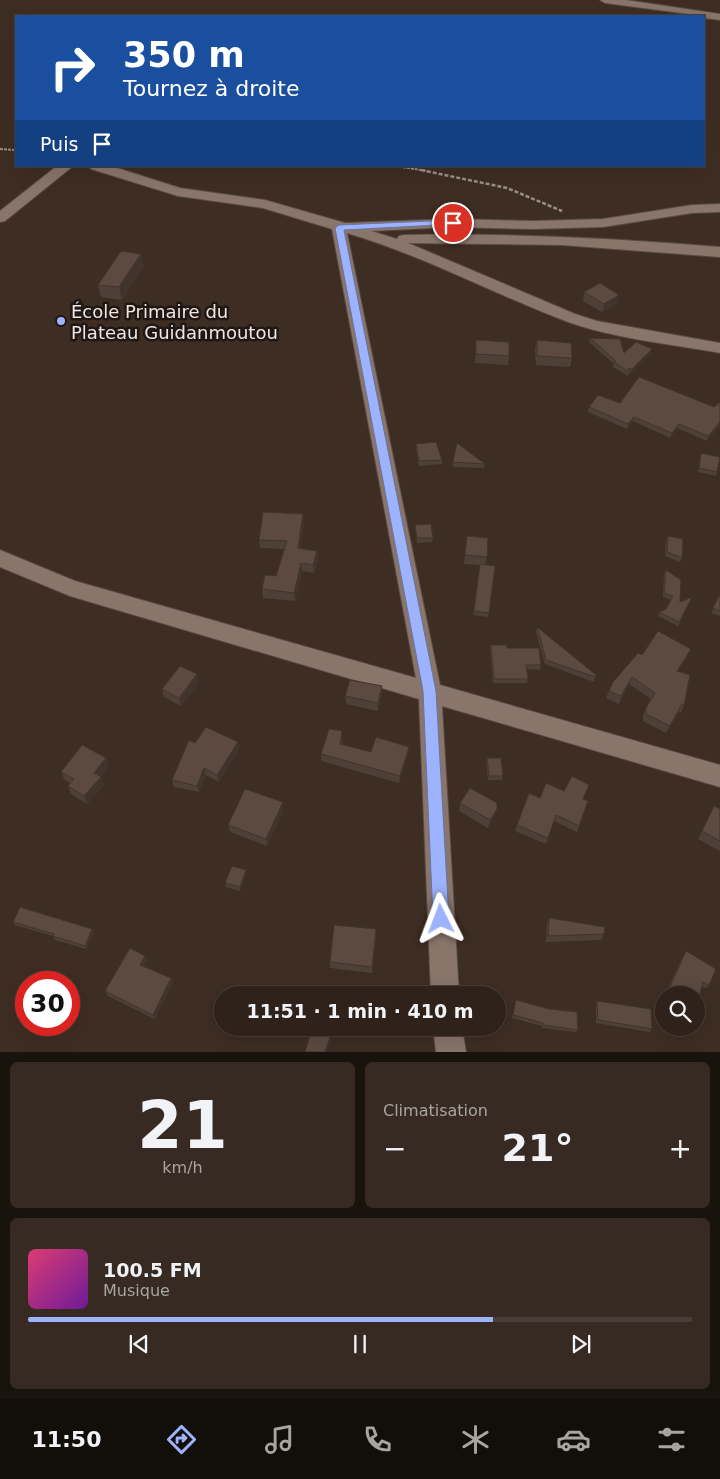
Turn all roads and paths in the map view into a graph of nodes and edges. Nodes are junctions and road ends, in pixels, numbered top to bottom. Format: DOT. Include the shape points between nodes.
graph roads {
  1 [pos="605,0"];
  2 [pos="720,17"];
  3 [pos="0,149"];
  4 [pos="15,150"];
  5 [pos="65,167"];
  6 [pos="99,167"];
  7 [pos="401,167"];
  8 [pos="720,208"];
  9 [pos="564,212"];
  10 [pos="0,218"];
  11 [pos="339,228"];
  12 [pos="382,239"];
  13 [pos="720,252"];
  14 [pos="720,348"];
  15 [pos="0,558"];
  16 [pos="430,691"];
  17 [pos="720,776"];
  18 [pos="445,986"];
  19 [pos="449,1036"];
  20 [pos="451,1052"];
  1 -- 2 [label="street"];
  3 -- 4 [label="path"];
  5 -- 10 [label="street"];
  6 -- 11 [label="street" via="178,192 265,204"];
  7 -- 9 [label="path" via="512,189"];
  8 -- 11 [label="street" via="692,209 603,223 453,223"];
  11 -- 12 [label="street"];
  11 -- 16 [label="street"];
  12 -- 13 [label="street" via="630,243"];
  12 -- 14 [label="street" via="569,317"];
  15 -- 16 [label="street" via="70,588"];
  16 -- 17 [label="street"];
  16 -- 18 [label="street"];
  19 -- 20 [label="street"];
}
